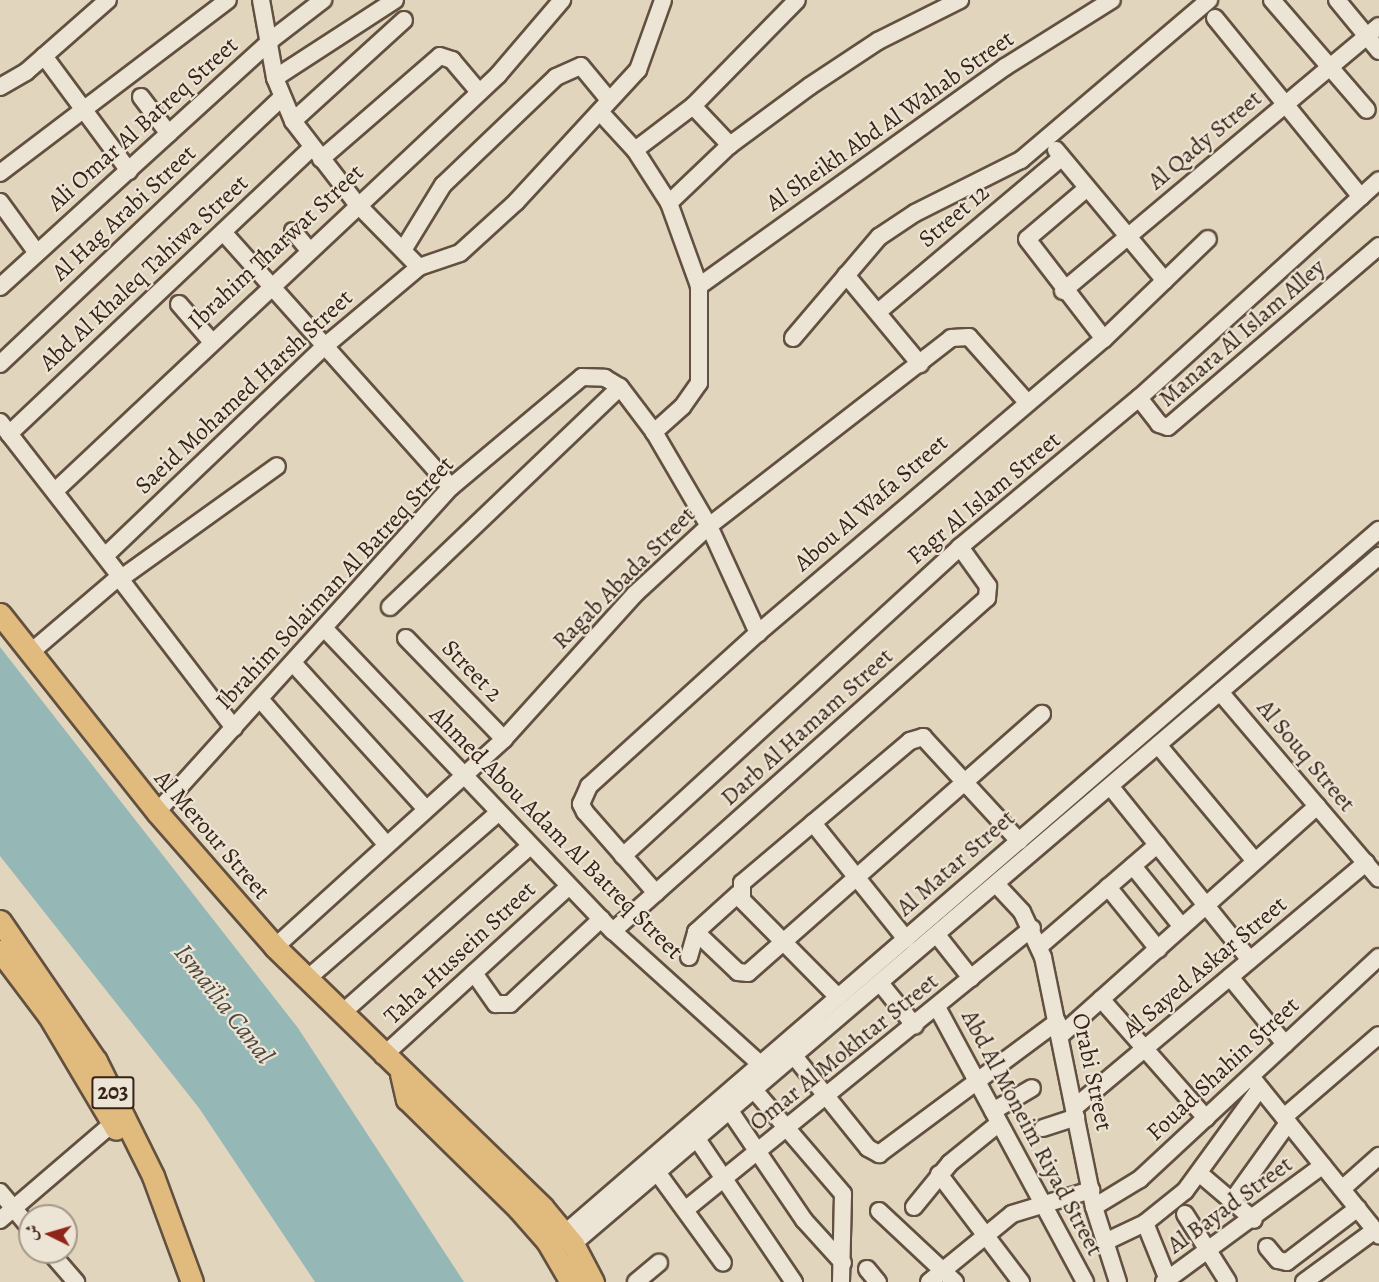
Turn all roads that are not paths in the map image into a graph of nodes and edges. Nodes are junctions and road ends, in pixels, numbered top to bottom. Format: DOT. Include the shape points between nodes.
graph roads {
  1 [pos="108,0"];
  2 [pos="228,0"];
  3 [pos="261,0"];
  4 [pos="323,0"];
  5 [pos="395,0"];
  6 [pos="562,0"];
  7 [pos="663,0"];
  8 [pos="960,0"];
  9 [pos="1112,0"];
  10 [pos="1209,0"];
  11 [pos="1272,0"];
  12 [pos="1337,0"];
  13 [pos="790,2"];
  14 [pos="1215,18"];
  15 [pos="404,20"];
  16 [pos="1373,31"];
  17 [pos="271,40"];
  18 [pos="1379,51"];
  19 [pos="44,56"];
  20 [pos="1329,65"];
  21 [pos="275,78"];
  22 [pos="0,87"];
  23 [pos="479,92"];
  24 [pos="141,97"];
  25 [pos="281,98"];
  26 [pos="1286,103"];
  27 [pos="605,106"];
  28 [pos="693,106"];
  29 [pos="1368,110"];
  30 [pos="85,111"];
  31 [pos="293,120"];
  32 [pos="169,134"];
  33 [pos="1049,139"];
  34 [pos="730,145"];
  35 [pos="635,150"];
  36 [pos="317,153"];
  37 [pos="1061,158"];
  38 [pos="129,171"];
  39 [pos="0,173"];
  40 [pos="1379,180"];
  41 [pos="1086,189"];
  42 [pos="1360,197"];
  43 [pos="0,202"];
  44 [pos="669,203"];
  45 [pos="357,204"];
  46 [pos="223,231"];
  47 [pos="293,231"];
  48 [pos="1127,237"];
  49 [pos="1208,239"];
  50 [pos="1379,246"];
  51 [pos="405,247"];
  52 [pos="308,249"];
  53 [pos="37,253"];
  54 [pos="419,267"];
  55 [pos="846,275"];
  56 [pos="1165,281"];
  57 [pos="270,284"];
  58 [pos="699,286"];
  59 [pos="0,287"];
  60 [pos="1063,291"];
  61 [pos="179,304"];
  62 [pos="878,312"];
  63 [pos="793,338"];
  64 [pos="1104,339"];
  65 [pos="211,341"];
  66 [pos="325,346"];
  67 [pos="0,364"];
  68 [pos="920,364"];
  69 [pos="620,387"];
  70 [pos="1139,398"];
  71 [pos="1026,401"];
  72 [pos="5,428"];
  73 [pos="654,432"];
  74 [pos="277,465"];
  75 [pos="451,487"];
  76 [pos="55,492"];
  77 [pos="709,526"];
  78 [pos="1379,530"];
  79 [pos="960,548"];
  80 [pos="1379,555"];
  81 [pos="105,556"];
  82 [pos="120,579"];
  83 [pos="1305,594"];
  84 [pos="390,607"];
  85 [pos="1318,608"];
  86 [pos="0,614"];
  87 [pos="324,628"];
  88 [pos="758,633"];
  89 [pos="406,638"];
  90 [pos="30,653"];
  91 [pos="293,663"];
  92 [pos="1220,692"];
  93 [pos="260,699"];
  94 [pos="1041,714"];
  95 [pos="234,728"];
  96 [pos="504,739"];
  97 [pos="1158,745"];
  98 [pos="462,775"];
  99 [pos="965,780"];
  100 [pos="1110,786"];
  101 [pos="1317,806"];
  102 [pos="424,807"];
  103 [pos="157,812"];
  104 [pos="498,813"];
  105 [pos="813,824"];
  106 [pos="1019,840"];
  107 [pos="385,843"];
  108 [pos="1157,845"];
  109 [pos="530,846"];
  110 [pos="623,856"];
  111 [pos="1255,861"];
  112 [pos="1366,863"];
  113 [pos="1133,866"];
  114 [pos="854,876"];
  115 [pos="1379,879"];
  116 [pos="996,884"];
  117 [pos="568,886"];
  118 [pos="1108,887"];
  119 [pos="960,892"];
  120 [pos="656,894"];
  121 [pos="738,894"];
  122 [pos="972,905"];
  123 [pos="1206,905"];
  124 [pos="601,919"];
  125 [pos="0,921"];
  126 [pos="1182,927"];
  127 [pos="1032,928"];
  128 [pos="613,931"];
  129 [pos="696,932"];
  130 [pos="937,935"];
  131 [pos="783,939"];
  132 [pos="906,939"];
  133 [pos="1040,946"];
  134 [pos="274,947"];
  135 [pos="1158,949"];
  136 [pos="0,951"];
  137 [pos="689,957"];
  138 [pos="1379,957"];
  139 [pos="1250,960"];
  140 [pos="474,974"];
  141 [pos="1230,977"];
  142 [pos="971,978"];
  143 [pos="307,980"];
  144 [pos="880,983"];
  145 [pos="838,997"];
  146 [pos="1101,999"];
  147 [pos="937,1007"];
  148 [pos="341,1014"];
  149 [pos="915,1026"];
  150 [pos="1059,1029"];
  151 [pos="1379,1035"];
  152 [pos="1285,1044"];
  153 [pos="1144,1049"];
  154 [pos="383,1056"];
  155 [pos="794,1056"];
  156 [pos="760,1064"];
  157 [pos="401,1074"];
  158 [pos="976,1080"];
  159 [pos="1255,1082"];
  160 [pos="1032,1088"];
  161 [pos="754,1090"];
  162 [pos="828,1098"];
  163 [pos="730,1111"];
  164 [pos="1076,1112"];
  165 [pos="996,1117"];
  166 [pos="1206,1118"];
  167 [pos="1286,1120"];
  168 [pos="113,1123"];
  169 [pos="1043,1128"];
  170 [pos="788,1129"];
  171 [pos="697,1139"];
  172 [pos="758,1152"];
  173 [pos="1379,1156"];
  174 [pos="1323,1165"];
  175 [pos="657,1172"];
  176 [pos="1199,1173"];
  177 [pos="939,1174"];
  178 [pos="724,1180"];
  179 [pos="1342,1189"];
  180 [pos="1091,1190"];
  181 [pos="0,1192"];
  182 [pos="1232,1201"];
  183 [pos="1042,1203"];
  184 [pos="914,1207"];
  185 [pos="1094,1207"];
  186 [pos="1358,1208"];
  187 [pos="14,1209"];
  188 [pos="685,1210"];
  189 [pos="879,1211"];
  190 [pos="18,1214"];
  191 [pos="1185,1214"];
  192 [pos="0,1220"];
  193 [pos="1254,1220"];
  194 [pos="1144,1223"];
  195 [pos="1377,1232"];
  196 [pos="985,1233"];
  197 [pos="569,1239"];
  198 [pos="1105,1242"];
  199 [pos="1268,1246"];
  200 [pos="1209,1252"];
  201 [pos="659,1263"];
  202 [pos="723,1263"];
  203 [pos="843,1263"];
  204 [pos="60,1264"];
  205 [pos="867,1269"];
  206 [pos="944,1269"];
  207 [pos="787,1280"];
  208 [pos="1166,1281"];
  209 [pos="76,1282"];
  210 [pos="178,1282"];
  211 [pos="192,1282"];
  212 [pos="571,1282"];
  213 [pos="593,1282"];
  214 [pos="636,1282"];
  215 [pos="841,1282"];
  216 [pos="878,1282"];
  217 [pos="929,1282"];
  218 [pos="955,1282"];
  219 [pos="1021,1282"];
  220 [pos="1085,1282"];
  221 [pos="1118,1282"];
  222 [pos="1228,1282"];
  223 [pos="1304,1282"];
  1 -- 19 [label="street"];
  2 -- 30 [label="street"];
  3 -- 17 [label="street"];
  4 -- 17 [label="street, Ali Omar Al Batreq Street"];
  5 -- 21 [label="street"];
  6 -- 23 [label="street, Ibrahim Tharwat Street"];
  7 -- 27 [label="street" via="638,70"];
  8 -- 34 [label="street" via="878,41"];
  9 -- 58 [label="street, Al Sheikh Abd Al Wahab Street" via="1005,68"];
  10 -- 33 [label="street"];
  11 -- 20 [label="street"];
  12 -- 16 [label="street"];
  13 -- 28 [label="street"];
  14 -- 26 [label="street"];
  15 -- 31 [label="street"];
  16 -- 18 [label="street"];
  16 -- 20 [label="street, Al Qady Street"];
  17 -- 21 [label="street"];
  17 -- 32 [label="street, Ali Omar Al Batreq Street"];
  19 -- 22 [label="street"];
  19 -- 30 [label="street"];
  20 -- 26 [label="street, Al Qady Street"];
  20 -- 29 [label="street"];
  21 -- 25 [label="street"];
  23 -- 36 [label="street, Abd Al Khaleq Tahiwa Street" via="452,60 440,56"];
  23 -- 45 [label="street, Ibrahim Tharwat Street"];
  24 -- 32 [label="street"];
  25 -- 31 [label="street"];
  25 -- 67 [label="street, Al Hag Arabi Street"];
  26 -- 42 [label="street"];
  26 -- 48 [label="street, Al Qady Street"];
  27 -- 35 [label="street"];
  27 -- 51 [label="street" via="581,66 556,77 444,185"];
  27 -- 54 [label="street" via="460,253"];
  28 -- 34 [label="street"];
  28 -- 35 [label="street"];
  30 -- 38 [label="street"];
  30 -- 39 [label="street"];
  31 -- 36 [label="street"];
  32 -- 38 [label="street, Ali Omar Al Batreq Street"];
  33 -- 37 [label="street"];
  33 -- 55 [label="street" via="1021,160 915,213 879,237"];
  34 -- 44 [label="street"];
  35 -- 44 [label="street"];
  36 -- 45 [label="street"];
  36 -- 46 [label="street, Abd Al Khaleq Tahiwa Street"];
  37 -- 41 [label="street"];
  37 -- 62 [label="street, Street 12"];
  38 -- 53 [label="street, Ali Omar Al Batreq Street"];
  40 -- 42 [label="street, Fagr Al Islam Street"];
  41 -- 48 [label="street"];
  41 -- 60 [label="street" via="1027,239"];
  42 -- 70 [label="street, Fagr Al Islam Street"];
  43 -- 53 [label="street"];
  44 -- 58 [label="street"];
  45 -- 51 [label="street"];
  45 -- 52 [label="street, Ibrahim Tharwat Street"];
  46 -- 57 [label="street"];
  46 -- 72 [label="street, Abd Al Khaleq Tahiwa Street"];
  47 -- 52 [label="street"];
  48 -- 56 [label="street"];
  48 -- 60 [label="street, Al Qady Street"];
  49 -- 56 [label="street, Abou Al Wafa Street"];
  50 -- 70 [label="street, Manara Al Islam Alley" via="1168,427 1159,424"];
  51 -- 54 [label="street"];
  52 -- 57 [label="street, Ibrahim Tharwat Street"];
  53 -- 59 [label="street, Ali Omar Al Batreq Street"];
  54 -- 66 [label="street, Saeid Mohamed Harsh Street"];
  55 -- 62 [label="street"];
  55 -- 63 [label="street"];
  56 -- 64 [label="street, Abou Al Wafa Street"];
  57 -- 65 [label="street, Ibrahim Tharwat Street"];
  57 -- 66 [label="street"];
  58 -- 73 [label="street" via="699,383 682,407"];
  60 -- 64 [label="street"];
  61 -- 65 [label="street"];
  62 -- 68 [label="street"];
  64 -- 71 [label="street, Abou Al Wafa Street"];
  65 -- 76 [label="street, Ibrahim Tharwat Street"];
  66 -- 75 [label="street"];
  66 -- 81 [label="street, Saeid Mohamed Harsh Street"];
  68 -- 71 [label="street, Ragab Abada Street" via="951,338 969,337"];
  68 -- 77 [label="street, Ragab Abada Street"];
  69 -- 73 [label="street"];
  69 -- 75 [label="street, Ibrahim Solaiman Al Batreq Street" via="605,378 582,377"];
  69 -- 84 [label="street"];
  70 -- 79 [label="street, Fagr Al Islam Street"];
  71 -- 88 [label="street, Abou Al Wafa Street"];
  72 -- 76 [label="street"];
  73 -- 77 [label="street"];
  74 -- 82 [label="street"];
  75 -- 87 [label="street, Ibrahim Solaiman Al Batreq Street"];
  76 -- 81 [label="street"];
  77 -- 88 [label="street"];
  77 -- 96 [label="street, Ragab Abada Street" via="635,594"];
  78 -- 83 [label="street, Al Matar Street"];
  79 -- 110 [label="street, Fagr Al Islam Street"];
  79 -- 120 [label="street, Darb Al Hamam Street" via="988,586 987,598"];
  80 -- 85 [label="street, Al Matar Street"];
  81 -- 82 [label="street"];
  82 -- 90 [label="street"];
  82 -- 95 [label="street"];
  83 -- 85 [label="street"];
  83 -- 106 [label="street, Al Matar Street"];
  85 -- 92 [label="street, Al Matar Street"];
  86 -- 90 [label="main road, Al Merour Street"];
  87 -- 91 [label="street, Ibrahim Solaiman Al Batreq Street"];
  87 -- 98 [label="street, Ahmed Abou Adam Al Batreq Street"];
  88 -- 110 [label="street, Abou Al Wafa Street" via="589,786 581,804"];
  89 -- 96 [label="street, Street 2"];
  90 -- 103 [label="main road, Al Merour Street"];
  91 -- 93 [label="street, Ibrahim Solaiman Al Batreq Street"];
  91 -- 102 [label="street"];
  92 -- 97 [label="street, Al Matar Street"];
  92 -- 101 [label="street, Al Souq Street"];
  93 -- 95 [label="street, Ibrahim Solaiman Al Batreq Street"];
  93 -- 107 [label="street"];
  94 -- 99 [label="street"];
  95 -- 103 [label="street, Ibrahim Solaiman Al Batreq Street"];
  96 -- 98 [label="street, Ragab Abada Street"];
  97 -- 100 [label="street, Al Matar Street"];
  97 -- 111 [label="street"];
  98 -- 102 [label="street, Ragab Abada Street"];
  98 -- 104 [label="street, Ahmed Abou Adam Al Batreq Street"];
  99 -- 105 [label="street" via="930,740 917,738"];
  99 -- 106 [label="street"];
  99 -- 114 [label="street"];
  100 -- 108 [label="street"];
  100 -- 116 [label="street, Al Matar Street"];
  101 -- 111 [label="street"];
  101 -- 112 [label="street, Al Souq Street"];
  102 -- 107 [label="street, Ragab Abada Street"];
  103 -- 134 [label="main road, Al Merour Street"];
  104 -- 109 [label="street, Ahmed Abou Adam Al Batreq Street"];
  104 -- 143 [label="street"];
  105 -- 114 [label="street"];
  105 -- 121 [label="street" via="742,883"];
  106 -- 119 [label="street, Al Matar Street"];
  107 -- 134 [label="street, Ragab Abada Street"];
  108 -- 113 [label="street"];
  108 -- 123 [label="street"];
  109 -- 117 [label="street, Ahmed Abou Adam Al Batreq Street"];
  109 -- 148 [label="street"];
  110 -- 120 [label="street"];
  111 -- 123 [label="street"];
  112 -- 115 [label="street, Al Souq Street"];
  112 -- 139 [label="street, Al Sayed Askar Street"];
  113 -- 118 [label="street"];
  113 -- 126 [label="street"];
  114 -- 131 [label="street"];
  114 -- 132 [label="street"];
  116 -- 122 [label="street, Al Matar Street"];
  116 -- 127 [label="street, Orabi Street"];
  117 -- 124 [label="street, Ahmed Abou Adam Al Batreq Street"];
  117 -- 140 [label="street, Taha Hussein Street"];
  118 -- 133 [label="street"];
  118 -- 135 [label="street"];
  119 -- 122 [label="street"];
  119 -- 132 [label="street, Al Matar Street"];
  120 -- 128 [label="street, Darb Al Hamam Street"];
  121 -- 129 [label="street"];
  121 -- 131 [label="street"];
  122 -- 130 [label="street, Al Matar Street"];
  123 -- 126 [label="street"];
  123 -- 139 [label="street"];
  124 -- 128 [label="street, Ahmed Abou Adam Al Batreq Street"];
  124 -- 140 [label="street" via="510,1004 496,1004"];
  125 -- 211 [label="main road, 203" via="62,1006 116,1097 153,1176"];
  126 -- 135 [label="street"];
  127 -- 133 [label="street, Orabi Street"];
  127 -- 142 [label="street, Omar Al Mokhtar Street"];
  128 -- 156 [label="street, Ahmed Abou Adam Al Batreq Street"];
  129 -- 131 [label="street" via="743,974"];
  129 -- 137 [label="street"];
  130 -- 142 [label="street"];
  130 -- 144 [label="street, Al Matar Street"];
  131 -- 145 [label="street"];
  132 -- 145 [label="street, Al Matar Street"];
  133 -- 150 [label="street, Orabi Street"];
  134 -- 143 [label="main road, Al Merour Street"];
  135 -- 146 [label="street"];
  136 -- 168 [label="main road, 203" via="55,1025"];
  138 -- 152 [label="street, Fouad Shahin Street"];
  139 -- 141 [label="street, Al Sayed Askar Street"];
  140 -- 154 [label="street, Taha Hussein Street"];
  141 -- 152 [label="street"];
  141 -- 153 [label="street, Al Sayed Askar Street"];
  142 -- 147 [label="street, Omar Al Mokhtar Street"];
  143 -- 148 [label="main road, Al Merour Street"];
  144 -- 149 [label="street"];
  144 -- 155 [label="street, Al Matar Street"];
  145 -- 156 [label="street, Al Matar Street"];
  146 -- 150 [label="street"];
  146 -- 153 [label="street"];
  147 -- 149 [label="street, Omar Al Mokhtar Street"];
  147 -- 158 [label="street, Abd Al Moneim Riyad Street"];
  148 -- 154 [label="main road, Al Merour Street"];
  149 -- 162 [label="street, Omar Al Mokhtar Street"];
  150 -- 158 [label="street"];
  150 -- 164 [label="street, Orabi Street"];
  151 -- 167 [label="street"];
  152 -- 159 [label="street, Fouad Shahin Street"];
  153 -- 164 [label="street, Al Sayed Askar Street"];
  153 -- 166 [label="street"];
  154 -- 157 [label="main road, Al Merour Street"];
  155 -- 161 [label="street, Al Matar Street"];
  155 -- 162 [label="street"];
  156 -- 197 [label="street, Al Matar Street"];
  157 -- 197 [label="main road, Al Merour Street" via="432,1095"];
  157 -- 212 [label="main road, Al Merour Street" via="407,1099 526,1217"];
  158 -- 162 [label="street" via="879,1154"];
  158 -- 165 [label="street, Abd Al Moneim Riyad Street"];
  159 -- 166 [label="street, Fouad Shahin Street"];
  159 -- 167 [label="street"];
  159 -- 176 [label="street"];
  160 -- 165 [label="street"];
  161 -- 163 [label="street, Al Matar Street"];
  161 -- 170 [label="street"];
  162 -- 170 [label="street, Omar Al Mokhtar Street"];
  163 -- 171 [label="street, Al Matar Street"];
  163 -- 172 [label="street"];
  164 -- 169 [label="street"];
  164 -- 180 [label="street, Orabi Street"];
  165 -- 177 [label="street"];
  165 -- 183 [label="street, Abd Al Moneim Riyad Street"];
  166 -- 185 [label="street, Fouad Shahin Street" via="1130,1188"];
  167 -- 174 [label="street"];
  167 -- 182 [label="street"];
  168 -- 187 [label="street"];
  168 -- 210 [label="main road, 203"];
  170 -- 172 [label="street, Omar Al Mokhtar Street"];
  170 -- 203 [label="street" via="845,1199"];
  171 -- 175 [label="street, Al Matar Street"];
  171 -- 178 [label="street"];
  172 -- 178 [label="street, Omar Al Mokhtar Street"];
  172 -- 203 [label="street" via="813,1231"];
  173 -- 179 [label="street"];
  174 -- 179 [label="street"];
  174 -- 193 [label="street, Al Bayad Street"];
  175 -- 188 [label="street"];
  175 -- 197 [label="street, Al Matar Street"];
  176 -- 182 [label="street"];
  176 -- 194 [label="street"];
  177 -- 184 [label="street"];
  177 -- 196 [label="street"];
  178 -- 188 [label="street, Omar Al Mokhtar Street"];
  178 -- 207 [label="street"];
  179 -- 186 [label="street"];
  180 -- 183 [label="street"];
  180 -- 185 [label="street, Orabi Street"];
  181 -- 187 [label="street"];
  182 -- 193 [label="street"];
  183 -- 196 [label="street"];
  183 -- 220 [label="street, Abd Al Moneim Riyad Street"];
  185 -- 198 [label="street, Orabi Street"];
  186 -- 195 [label="street"];
  186 -- 199 [label="street" via="1287,1262 1278,1260"];
  187 -- 190 [label="street"];
  187 -- 192 [label="street"];
  188 -- 202 [label="street"];
  189 -- 206 [label="street"];
  191 -- 200 [label="street"];
  193 -- 200 [label="street, Al Bayad Street"];
  194 -- 198 [label="street"];
  194 -- 208 [label="street"];
  195 -- 223 [label="street"];
  196 -- 206 [label="street"];
  196 -- 219 [label="street"];
  197 -- 213 [label="main road, Al Merour Street"];
  198 -- 221 [label="street, Orabi Street"];
  200 -- 208 [label="street, Al Bayad Street"];
  200 -- 222 [label="street"];
  201 -- 214 [label="street"];
  203 -- 215 [label="street"];
  204 -- 209 [label="street"];
  205 -- 216 [label="street"];
  206 -- 217 [label="street"];
  206 -- 218 [label="street"];
}
